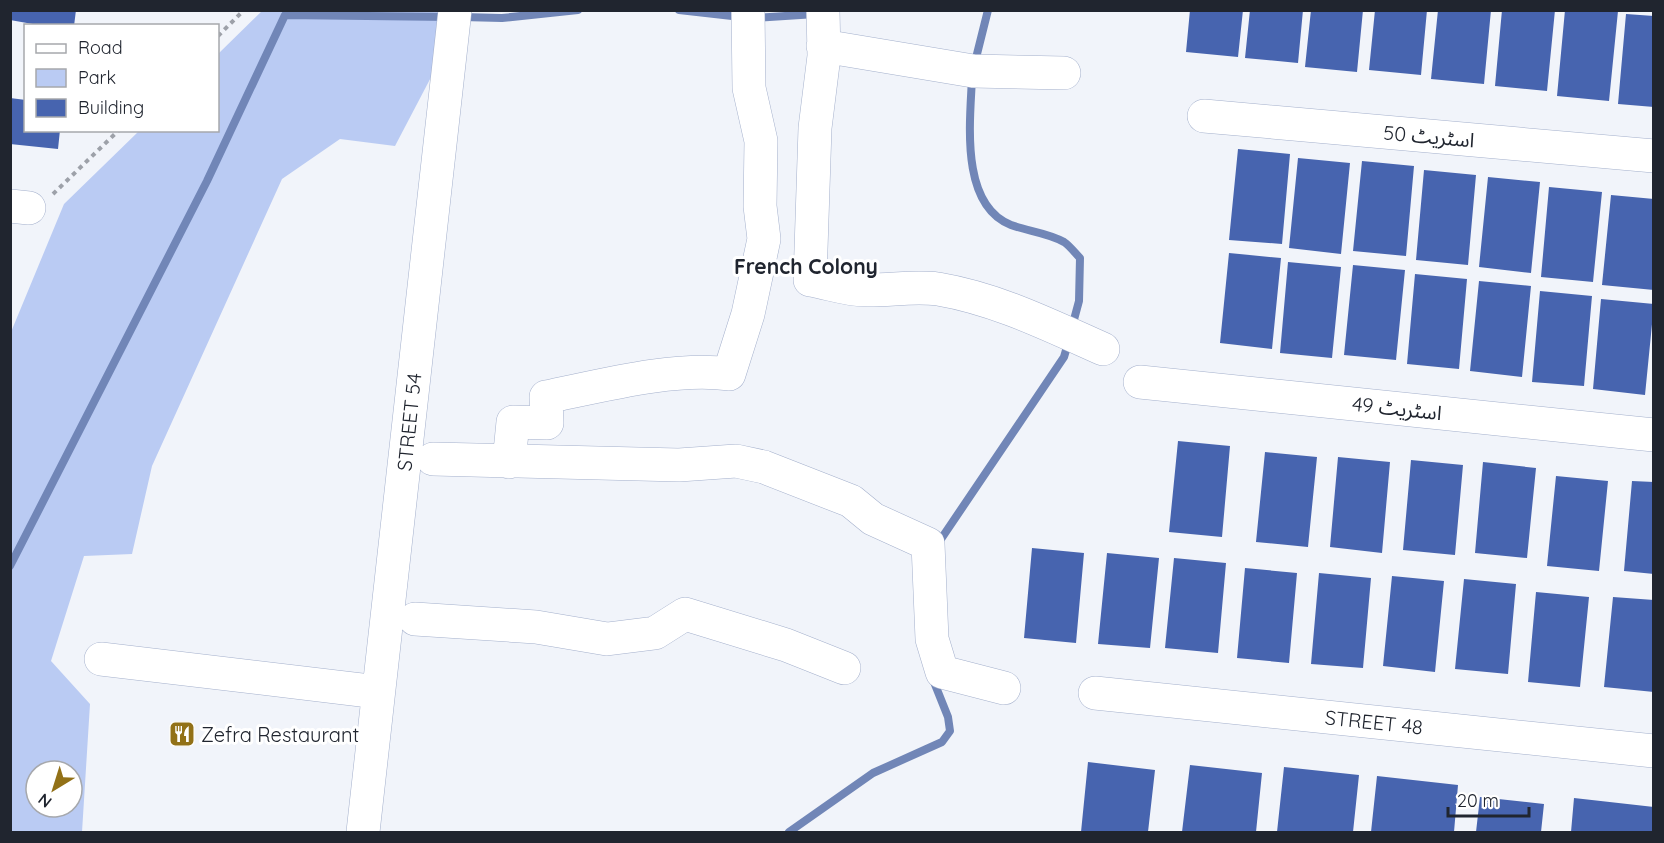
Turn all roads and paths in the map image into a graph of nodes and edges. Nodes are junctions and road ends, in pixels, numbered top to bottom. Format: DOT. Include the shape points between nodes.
graph roads {
  1 [pos="244,10"];
  2 [pos="455,10"];
  3 [pos="749,19"];
  4 [pos="822,25"];
  5 [pos="219,35"];
  6 [pos="1064,73"];
  7 [pos="1204,116"];
  8 [pos="117,132"];
  9 [pos="1653,156"];
  10 [pos="20,207"];
  11 [pos="1095,345"];
  12 [pos="1140,382"];
  13 [pos="1653,435"];
  14 [pos="433,459"];
  15 [pos="509,462"];
  16 [pos="415,619"];
  17 [pos="101,659"];
  18 [pos="844,668"];
  19 [pos="1004,688"];
  20 [pos="378,692"];
  21 [pos="1095,693"];
  22 [pos="1653,751"];
  23 [pos="363,832"];
  1 -- 5 [label="path"];
  2 -- 20 [label="street, STREET 54"];
  3 -- 15 [label="street" via="749,88 761,141 764,239 748,314 729,374 707,371 546,397 547,423 513,422"];
  4 -- 6 [label="street" via="973,71"];
  4 -- 11 [label="street" via="810,280 868,290 899,286 937,289 1012,308"];
  7 -- 9 [label="street, اسٹریٹ 50"];
  8 -- 10 [label="path" via="53,194"];
  12 -- 13 [label="street, اسٹریٹ 49"];
  14 -- 15 [label="street"];
  15 -- 19 [label="street" via="679,465 736,461 764,467 851,501 873,519 928,544 932,639 942,672"];
  16 -- 18 [label="street" via="536,627 607,639 655,633 685,614 786,645"];
  17 -- 20 [label="street"];
  20 -- 23 [label="street, STREET 54"];
  21 -- 22 [label="street, STREET 48"];
}
